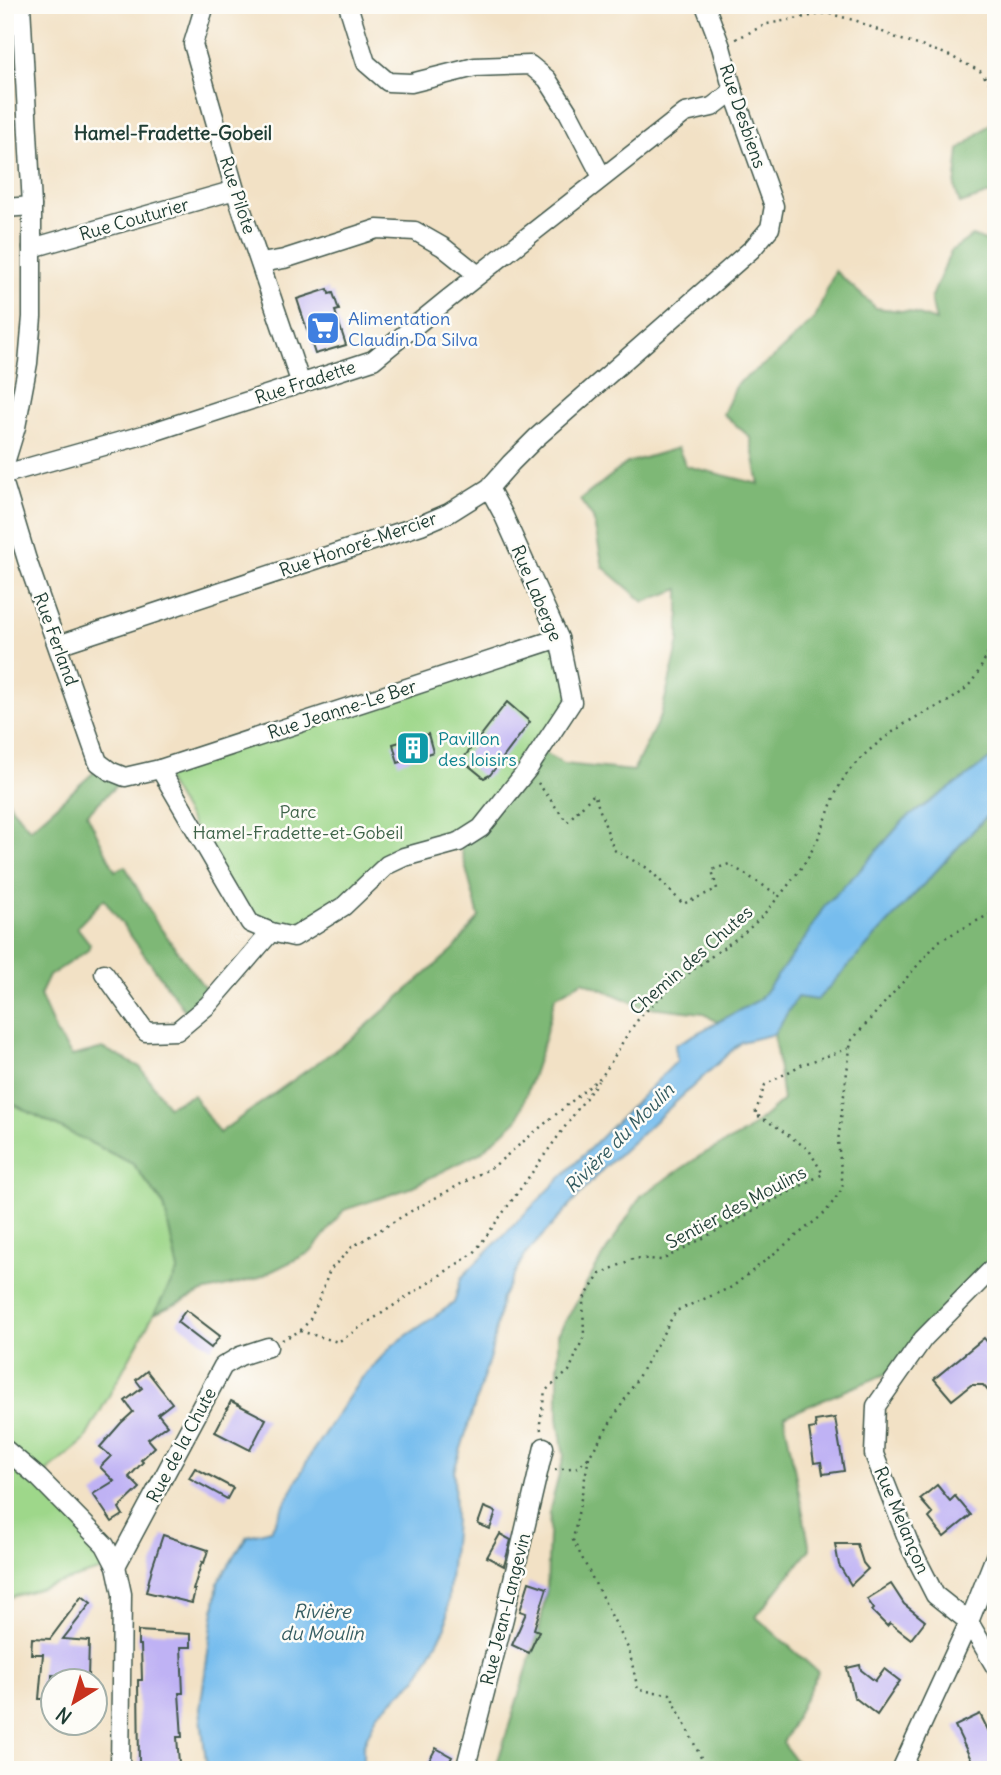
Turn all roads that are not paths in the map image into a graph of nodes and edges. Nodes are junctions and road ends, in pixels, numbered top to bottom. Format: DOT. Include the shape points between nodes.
graph roads {
  1 [pos="21,5"];
  2 [pos="205,5"];
  3 [pos="348,5"];
  4 [pos="705,5"];
  5 [pos="733,91"];
  6 [pos="602,177"];
  7 [pos="235,190"];
  8 [pos="32,206"];
  9 [pos="5,208"];
  10 [pos="770,228"];
  11 [pos="32,248"];
  12 [pos="261,263"];
  13 [pos="478,275"];
  14 [pos="300,384"];
  15 [pos="5,463"];
  16 [pos="5,474"];
  17 [pos="5,487"];
  18 [pos="489,488"];
  19 [pos="559,638"];
  20 [pos="58,645"];
  21 [pos="160,769"];
  22 [pos="125,777"];
  23 [pos="271,932"];
  24 [pos="104,973"];
  25 [pos="996,1265"];
  26 [pos="268,1347"];
  27 [pos="544,1447"];
  28 [pos="5,1449"];
  29 [pos="996,1554"];
  30 [pos="116,1566"];
  31 [pos="969,1622"];
  32 [pos="996,1668"];
  33 [pos="120,1770"];
  34 [pos="465,1770"];
  35 [pos="901,1770"];
  1 -- 8 [label="street"];
  2 -- 7 [label="street, Rue Pilote" via="193,44"];
  3 -- 6 [label="street" via="366,63 388,82 411,83 475,67 530,65 547,79"];
  4 -- 5 [label="street, Rue Desbiens"];
  5 -- 6 [label="street, Rue Fradette" via="712,107 685,113"];
  5 -- 10 [label="street, Rue Desbiens" via="774,206"];
  6 -- 13 [label="street, Rue Fradette"];
  7 -- 11 [label="street, Rue Couturier"];
  7 -- 12 [label="street, Rue Pilote"];
  8 -- 9 [label="street"];
  8 -- 11 [label="street"];
  10 -- 18 [label="street, Rue Honoré-Mercier" via="752,249 536,438"];
  11 -- 15 [label="street" via="28,363"];
  12 -- 13 [label="street" via="377,229 415,231"];
  12 -- 14 [label="street, Rue Pilote"];
  13 -- 14 [label="street, Rue Fradette" via="373,360"];
  14 -- 16 [label="street, Rue Fradette"];
  17 -- 20 [label="street, Rue Ferland"];
  18 -- 19 [label="street, Rue Laberge"];
  18 -- 20 [label="street, Rue Honoré-Mercier" via="421,525"];
  19 -- 21 [label="street, Rue Jeanne-Le Ber"];
  19 -- 23 [label="street, Rue Laberge" via="572,702 528,769 481,828 459,842 387,865 344,906 294,937"];
  20 -- 22 [label="street, Rue Ferland" via="99,762"];
  21 -- 22 [label="street, Rue Jeanne-Le Ber"];
  21 -- 23 [label="street" via="250,923"];
  23 -- 24 [label="street" via="208,1005 177,1031 146,1032"];
  25 -- 31 [label="street, Rue Melançon" via="923,1339 876,1406 874,1454 911,1548 936,1595"];
  26 -- 30 [label="street, Rue de la Chute" via="223,1366"];
  27 -- 34 [label="street, Rue Jean-Langevin"];
  28 -- 30 [label="street" via="105,1545"];
  29 -- 31 [label="street"];
  30 -- 33 [label="street" via="122,1594"];
  31 -- 32 [label="street, Rue Melançon"];
  31 -- 35 [label="street"];
}
